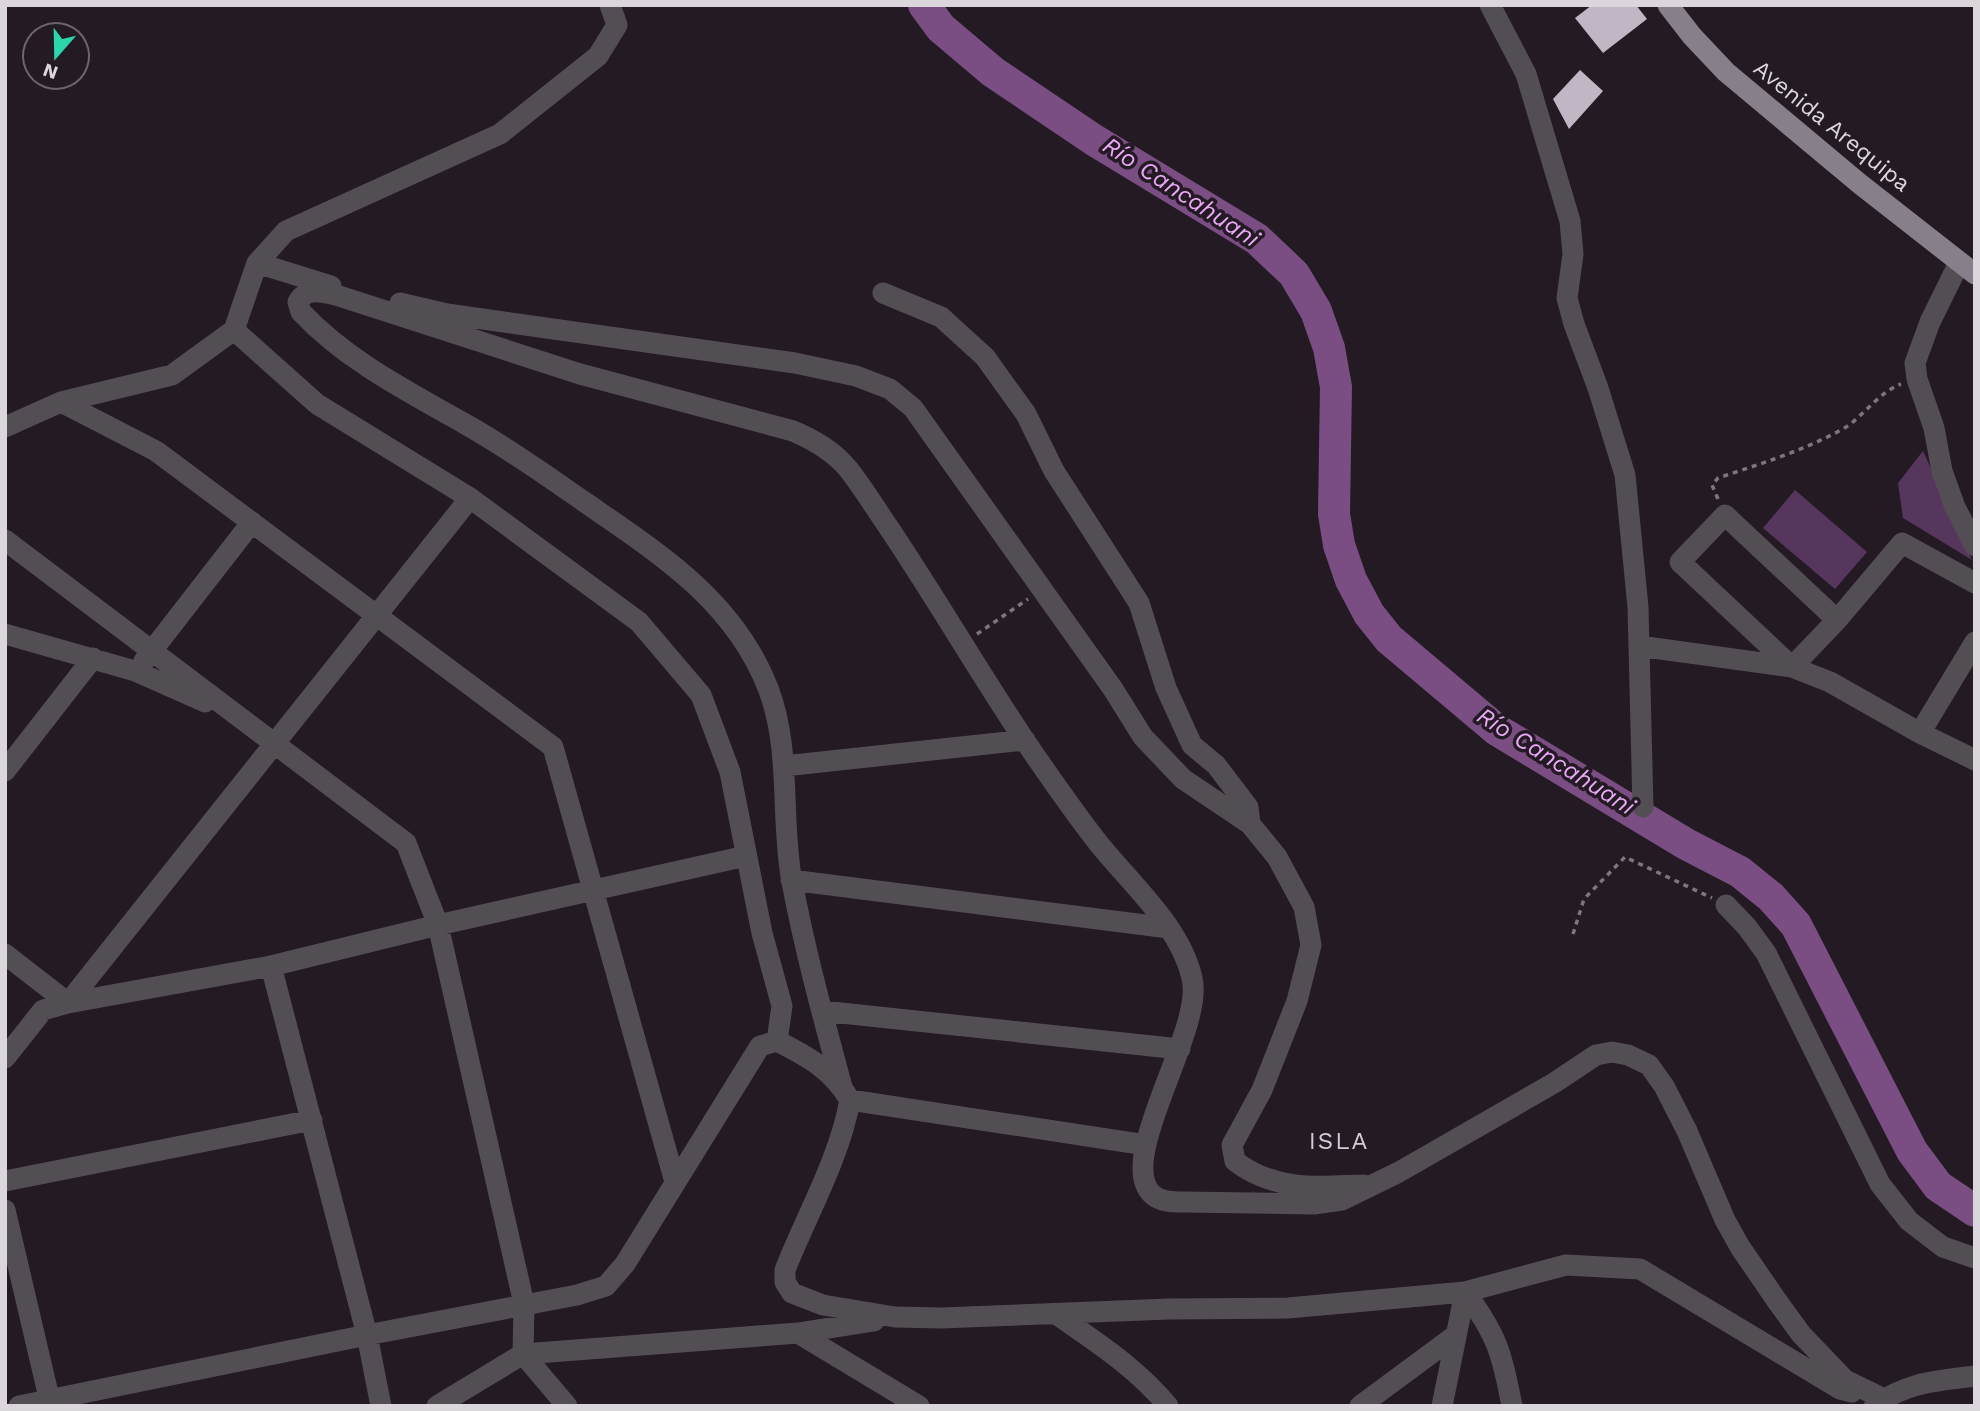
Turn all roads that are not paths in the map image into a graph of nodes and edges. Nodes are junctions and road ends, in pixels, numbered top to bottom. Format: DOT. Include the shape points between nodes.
graph roads {
  1 [pos="610,5"];
  2 [pos="1490,5"];
  3 [pos="1668,5"];
  4 [pos="257,263"];
  5 [pos="1967,268"];
  6 [pos="883,293"];
  7 [pos="234,330"];
  8 [pos="61,402"];
  9 [pos="5,427"];
  10 [pos="470,498"];
  11 [pos="1965,504"];
  12 [pos="252,522"];
  13 [pos="5,540"];
  14 [pos="1975,545"];
  15 [pos="1975,583"];
  16 [pos="376,615"];
  17 [pos="1837,620"];
  18 [pos="5,634"];
  19 [pos="1975,642"];
  20 [pos="1639,646"];
  21 [pos="152,651"];
  22 [pos="93,658"];
  23 [pos="1792,667"];
  24 [pos="135,671"];
  25 [pos="239,716"];
  26 [pos="1920,733"];
  27 [pos="1025,740"];
  28 [pos="273,743"];
  29 [pos="1975,760"];
  30 [pos="784,766"];
  31 [pos="5,771"];
  32 [pos="1643,807"];
  33 [pos="1250,824"];
  34 [pos="746,856"];
  35 [pos="792,880"];
  36 [pos="594,891"];
  37 [pos="1726,905"];
  38 [pos="438,925"];
  39 [pos="1169,928"];
  40 [pos="5,954"];
  41 [pos="271,966"];
  42 [pos="68,1003"];
  43 [pos="822,1011"];
  44 [pos="777,1041"];
  45 [pos="1180,1049"];
  46 [pos="5,1058"];
  47 [pos="846,1094"];
  48 [pos="312,1120"];
  49 [pos="1146,1146"];
  50 [pos="5,1181"];
  51 [pos="675,1182"];
  52 [pos="1373,1185"];
  53 [pos="5,1210"];
  54 [pos="1975,1258"];
  55 [pos="1465,1292"];
  56 [pos="524,1304"];
  57 [pos="1056,1314"];
  58 [pos="895,1317"];
  59 [pos="798,1333"];
  60 [pos="367,1335"];
  61 [pos="1456,1335"];
  62 [pos="523,1354"];
  63 [pos="1975,1377"];
  64 [pos="1879,1402"];
  65 [pos="50,1403"];
  66 [pos="19,1406"];
  67 [pos="381,1406"];
  68 [pos="437,1406"];
  69 [pos="567,1406"];
  70 [pos="919,1406"];
  71 [pos="1168,1406"];
  72 [pos="1360,1406"];
  73 [pos="1443,1406"];
  74 [pos="1512,1406"];
  1 -- 4 [label="street" via="618,26 598,56 500,134 286,231"];
  2 -- 20 [label="street" via="1526,74 1570,221 1573,254 1567,298 1625,475"];
  3 -- 5 [label="main road, Avenida Arequipa" via="1726,72"];
  4 -- 7 [label="street"];
  4 -- 33 [label="street" via="341,290 447,314 795,363 856,376 890,389 913,408 1143,737 1183,779"];
  5 -- 11 [label="street" via="1930,322 1915,363 1942,471"];
  6 -- 33 [label="street" via="941,317 985,357 1026,414 1054,471 1139,603 1166,688 1192,745 1216,765 1248,807"];
  7 -- 8 [label="street" via="172,375"];
  7 -- 10 [label="street" via="317,404"];
  8 -- 9 [label="street"];
  8 -- 12 [label="street" via="156,450"];
  10 -- 16 [label="street"];
  10 -- 34 [label="street" via="639,622 701,695 730,772"];
  11 -- 14 [label="street"];
  12 -- 16 [label="street"];
  12 -- 21 [label="street"];
  13 -- 21 [label="street"];
  15 -- 17 [label="street" via="1902,543"];
  16 -- 28 [label="street"];
  16 -- 36 [label="street" via="553,747"];
  17 -- 23 [label="street"];
  17 -- 23 [label="street" via="1725,514 1680,562"];
  18 -- 22 [label="street"];
  19 -- 26 [label="street"];
  20 -- 23 [label="street"];
  20 -- 32 [label="street"];
  21 -- 24 [label="street"];
  21 -- 25 [label="street"];
  22 -- 24 [label="street"];
  22 -- 31 [label="street"];
  23 -- 26 [label="street" via="1830,682"];
  24 -- 25 [label="street"];
  25 -- 28 [label="street"];
  26 -- 29 [label="street"];
  27 -- 30 [label="street"];
  27 -- 30 [label="street" via="848,468 822,445 793,430 580,374 336,295 315,291 300,298 299,307 306,316 368,368 523,459 655,552 712,599 736,629 764,681 775,710"];
  27 -- 39 [label="street" via="1098,843"];
  28 -- 38 [label="street" via="406,843"];
  28 -- 42 [label="street"];
  30 -- 35 [label="street"];
  33 -- 52 [label="street" via="1277,857 1304,907 1311,945 1287,1027 1262,1090 1232,1145 1235,1161 1251,1174 1306,1188"];
  34 -- 36 [label="street"];
  34 -- 44 [label="street" via="782,1006"];
  35 -- 39 [label="street"];
  35 -- 43 [label="street"];
  36 -- 38 [label="street"];
  36 -- 51 [label="street"];
  37 -- 54 [label="street" via="1766,953 1880,1184 1909,1221 1942,1247"];
  38 -- 41 [label="street"];
  38 -- 56 [label="street"];
  39 -- 45 [label="street" via="1193,981 1192,1005"];
  40 -- 42 [label="street"];
  41 -- 42 [label="street"];
  41 -- 48 [label="street"];
  42 -- 46 [label="street" via="43,1010"];
  43 -- 45 [label="street"];
  43 -- 47 [label="street"];
  44 -- 47 [label="street" via="822,1066"];
  44 -- 51 [label="street" via="760,1046"];
  45 -- 49 [label="street"];
  47 -- 49 [label="street"];
  47 -- 58 [label="street" via="845,1128 785,1270 785,1282 792,1293 809,1301"];
  48 -- 50 [label="street"];
  48 -- 60 [label="street"];
  49 -- 52 [label="street" via="1142,1171 1147,1189 1168,1201 1323,1203 1342,1200"];
  51 -- 56 [label="street" via="607,1286"];
  52 -- 64 [label="street" via="1596,1055 1612,1052 1637,1057 1664,1086 1725,1220 1777,1301 1845,1380"];
  53 -- 65 [label="street"];
  55 -- 57 [label="street" via="1287,1308"];
  55 -- 61 [label="street"];
  55 -- 64 [label="street" via="1566,1265 1640,1269 1840,1389"];
  55 -- 74 [label="street" via="1496,1338"];
  56 -- 60 [label="street"];
  56 -- 62 [label="street"];
  57 -- 58 [label="street"];
  57 -- 71 [label="street" via="1121,1360"];
  58 -- 59 [label="street"];
  59 -- 62 [label="street"];
  59 -- 70 [label="street"];
  60 -- 65 [label="street"];
  60 -- 67 [label="street"];
  61 -- 72 [label="street"];
  61 -- 73 [label="street"];
  62 -- 68 [label="street"];
  62 -- 69 [label="street"];
  63 -- 64 [label="street" via="1918,1383"];
  65 -- 66 [label="street"];
}
